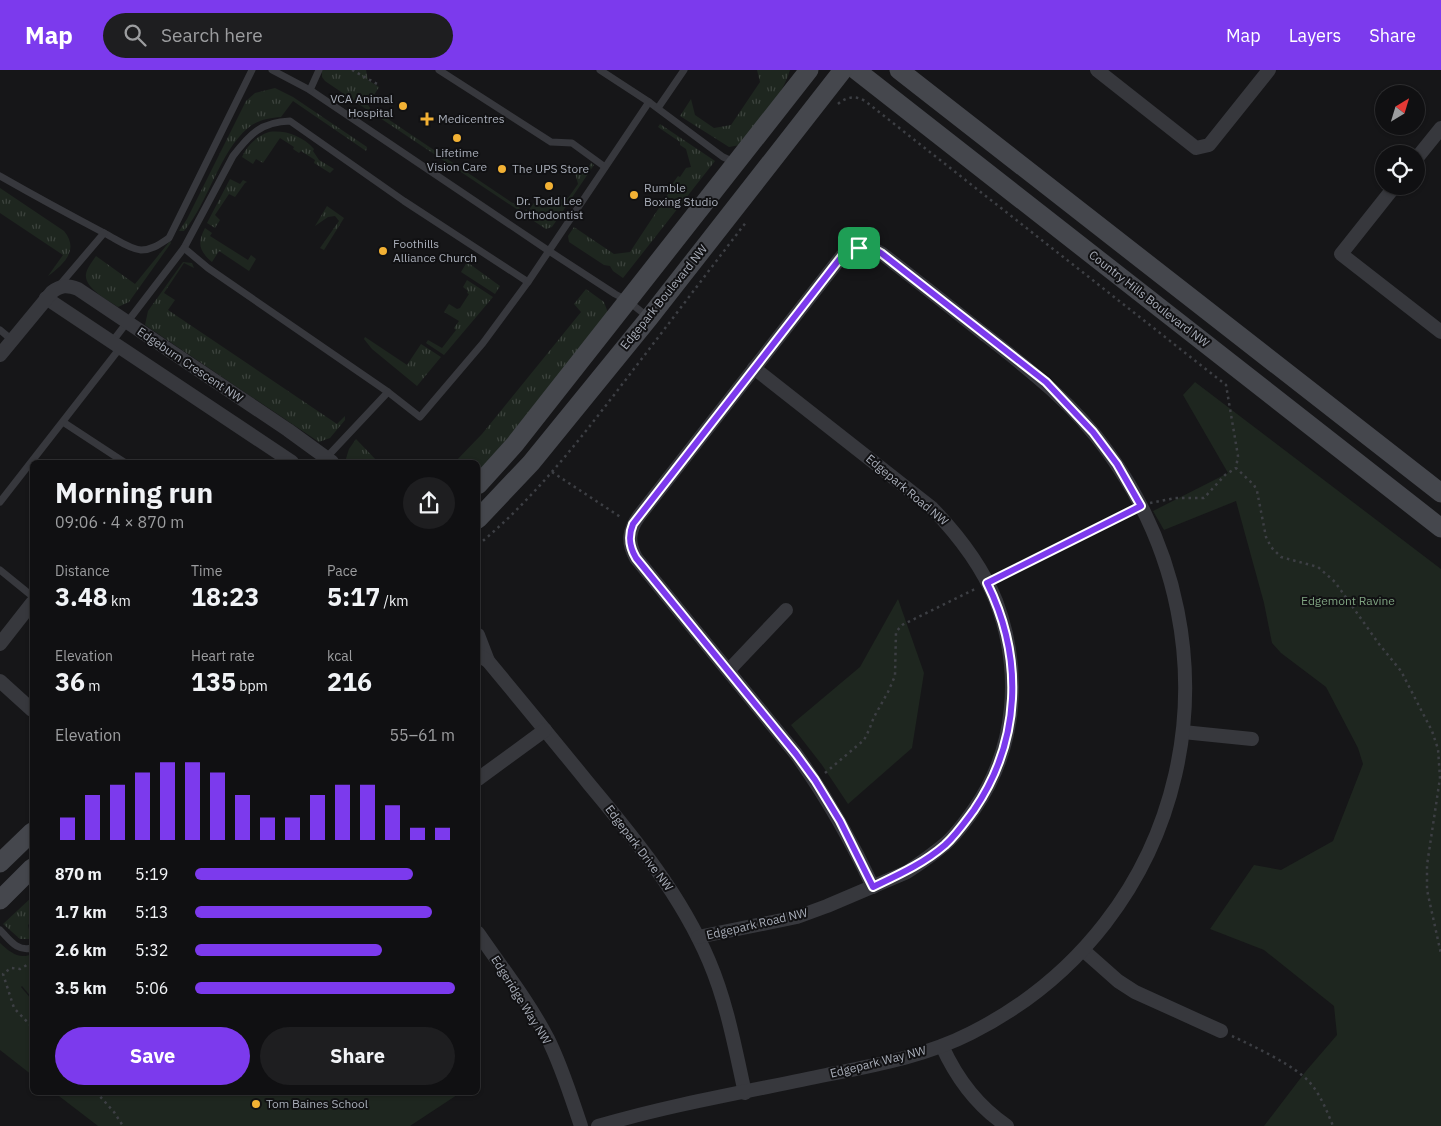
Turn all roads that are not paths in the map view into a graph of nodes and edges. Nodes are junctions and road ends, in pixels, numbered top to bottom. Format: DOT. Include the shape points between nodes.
graph roads {
  1 [pos="252,70"];
  2 [pos="272,70"];
  3 [pos="319,70"];
  4 [pos="439,70"];
  5 [pos="600,70"];
  6 [pos="684,70"];
  7 [pos="809,70"];
  8 [pos="843,70"];
  9 [pos="856,70"];
  10 [pos="899,70"];
  11 [pos="917,70"];
  12 [pos="1096,70"];
  13 [pos="1269,70"];
  14 [pos="796,79"];
  15 [pos="310,90"];
  16 [pos="649,102"];
  17 [pos="942,103"];
  18 [pos="658,108"];
  19 [pos="1441,128"];
  20 [pos="1425,148"];
  21 [pos="736,163"];
  22 [pos="605,167"];
  23 [pos="0,176"];
  24 [pos="1388,195"];
  25 [pos="104,233"];
  26 [pos="184,248"];
  27 [pos="549,251"];
  28 [pos="528,282"];
  29 [pos="58,287"];
  30 [pos="46,298"];
  31 [pos="628,301"];
  32 [pos="649,318"];
  33 [pos="126,322"];
  34 [pos="0,330"];
  35 [pos="1441,332"];
  36 [pos="12,340"];
  37 [pos="116,345"];
  38 [pos="0,355"];
  39 [pos="754,368"];
  40 [pos="388,392"];
  41 [pos="63,422"];
  42 [pos="33,460"];
  43 [pos="121,460"];
  44 [pos="289,460"];
  45 [pos="326,460"];
  46 [pos="328,460"];
  47 [pos="30,464"];
  48 [pos="480,483"];
  49 [pos="1441,493"];
  50 [pos="0,502"];
  51 [pos="480,517"];
  52 [pos="1441,528"];
  53 [pos="0,570"];
  54 [pos="30,594"];
  55 [pos="30,606"];
  56 [pos="786,610"];
  57 [pos="0,644"];
  58 [pos="480,644"];
  59 [pos="483,658"];
  60 [pos="729,670"];
  61 [pos="0,681"];
  62 [pos="30,708"];
  63 [pos="545,730"];
  64 [pos="1183,732"];
  65 [pos="1252,739"];
  66 [pos="480,778"];
  67 [pos="30,834"];
  68 [pos="0,863"];
  69 [pos="30,870"];
  70 [pos="873,887"];
  71 [pos="0,900"];
  72 [pos="0,930"];
  73 [pos="480,936"];
  74 [pos="698,937"];
  75 [pos="30,948"];
  76 [pos="1083,950"];
  77 [pos="1221,1031"];
  78 [pos="942,1046"];
  79 [pos="745,1092"];
  80 [pos="581,1126"];
  81 [pos="598,1126"];
  82 [pos="1008,1126"];
  1 -- 25 [label="lane" via="169,238 139,250"];
  2 -- 15 [label="lane"];
  3 -- 15 [label="lane"];
  4 -- 22 [label="lane" via="551,142 572,143"];
  5 -- 16 [label="lane"];
  6 -- 18 [label="lane"];
  7 -- 14 [label="main road, Edgepark Boulevard NW"];
  8 -- 32 [label="main road, Edgepark Boulevard NW"];
  9 -- 52 [label="main road, Country Hills Boulevard NW"];
  10 -- 17 [label="main road"];
  11 -- 17 [label="main road"];
  12 -- 13 [label="street" via="1196,148 1210,145"];
  14 -- 21 [label="main road, Edgepark Boulevard NW"];
  15 -- 27 [label="lane"];
  16 -- 18 [label="lane"];
  16 -- 22 [label="lane"];
  17 -- 49 [label="main road"];
  18 -- 21 [label="lane" via="723,157"];
  19 -- 20 [label="street"];
  21 -- 31 [label="main road, Edgepark Boulevard NW"];
  22 -- 27 [label="lane"];
  23 -- 25 [label="lane"];
  24 -- 35 [label="street" via="1341,254"];
  25 -- 29 [label="lane"];
  26 -- 28 [label="lane" via="242,144 260,128 290,121"];
  26 -- 33 [label="lane"];
  26 -- 40 [label="lane"];
  27 -- 28 [label="lane"];
  27 -- 31 [label="lane"];
  28 -- 40 [label="lane" via="483,343 420,418"];
  29 -- 30 [label="street"];
  29 -- 33 [label="street, Edgeburn Crescent NW" via="78,289"];
  30 -- 36 [label="street"];
  30 -- 37 [label="street, Edgeburn Crescent NW"];
  31 -- 32 [label="lane"];
  31 -- 48 [label="main road, Edgepark Boulevard NW" via="515,444"];
  32 -- 51 [label="main road, Edgepark Boulevard NW" via="531,463"];
  33 -- 37 [label="lane"];
  33 -- 45 [label="street, Edgeburn Crescent NW" via="288,430"];
  34 -- 36 [label="lane"];
  36 -- 38 [label="street"];
  37 -- 41 [label="lane"];
  37 -- 44 [label="street, Edgeburn Crescent NW"];
  39 -- 60 [label="street, Edgepark Way NW" via="633,524 629,542 636,558"];
  39 -- 64 [label="street, Edgepark Way NW" via="842,256 859,248 874,249 1046,382 1093,432 1117,464 1162,552 1174,592 1185,657"];
  39 -- 70 [label="street, Edgepark Road NW" via="932,508 964,545 987,583 996,601 1010,651 1012,708 1007,738 985,793 945,845 906,872"];
  40 -- 46 [label="lane"];
  41 -- 42 [label="lane"];
  41 -- 43 [label="lane"];
  47 -- 50 [label="lane"];
  53 -- 54 [label="lane"];
  55 -- 57 [label="street"];
  56 -- 60 [label="street"];
  58 -- 59 [label="street, Edgepark Drive NW"];
  59 -- 63 [label="street, Edgepark Drive NW"];
  60 -- 70 [label="street" via="815,780"];
  61 -- 62 [label="street"];
  63 -- 66 [label="street"];
  63 -- 74 [label="street, Edgepark Drive NW" via="651,860"];
  64 -- 65 [label="street"];
  64 -- 76 [label="street, Edgepark Way NW" via="1174,784 1146,859 1118,907"];
  67 -- 68 [label="main road"];
  69 -- 71 [label="main road"];
  70 -- 74 [label="street, Edgepark Road NW" via="797,917"];
  72 -- 75 [label="lane" via="18,948"];
  73 -- 80 [label="street, Edgeridge Way NW" via="548,1040"];
  74 -- 79 [label="street, Edgepark Drive NW" via="725,1008"];
  76 -- 77 [label="street" via="1135,992"];
  76 -- 78 [label="street, Edgepark Way NW" via="1050,982 1017,1006 970,1034"];
  78 -- 79 [label="street, Edgepark Way NW" via="891,1062"];
  78 -- 82 [label="street" via="963,1085 979,1103"];
  79 -- 81 [label="street, Edgepark Way NW"];
}
